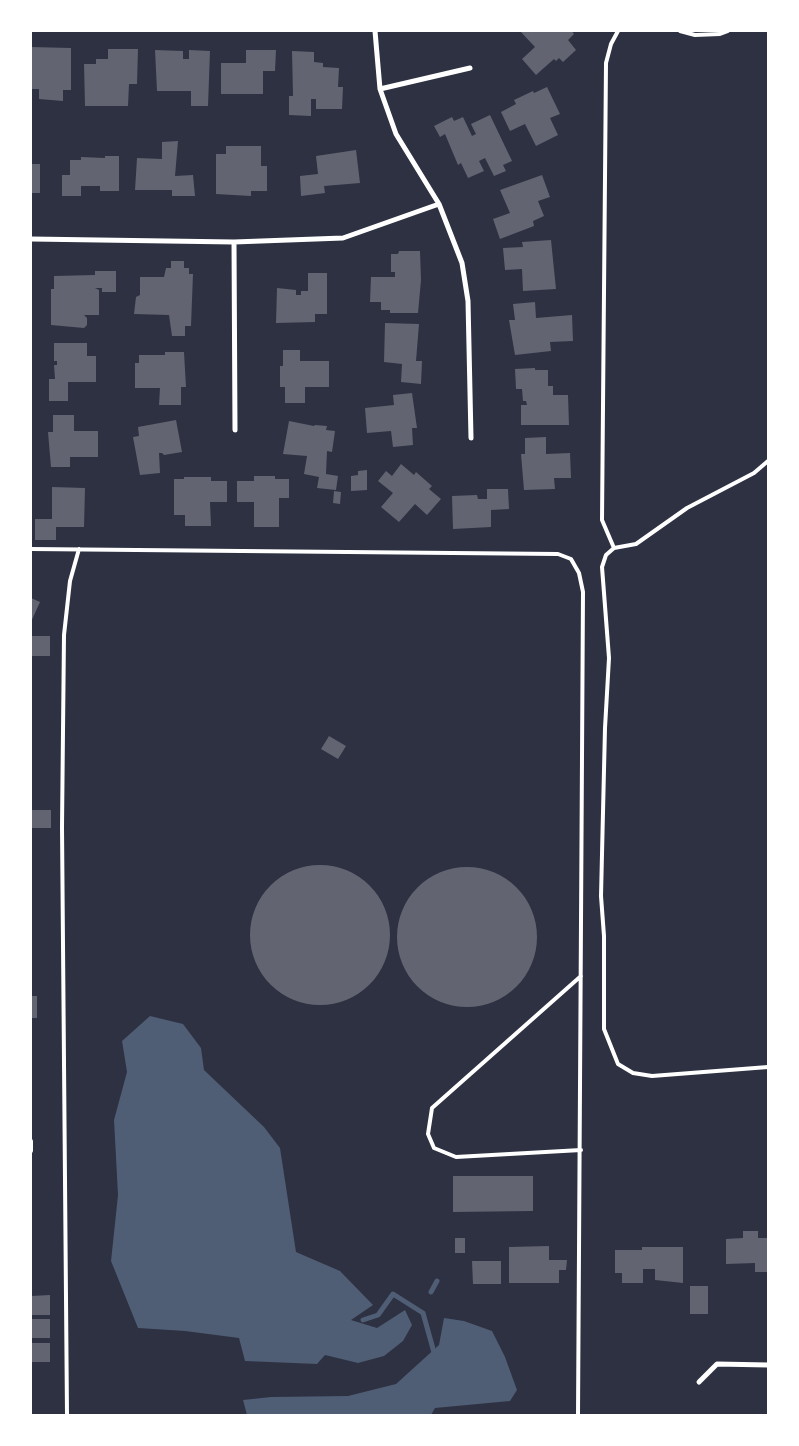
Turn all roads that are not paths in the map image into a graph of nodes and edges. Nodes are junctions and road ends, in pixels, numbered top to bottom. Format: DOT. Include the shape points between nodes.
graph roads {
  1 [pos="375,31"];
  2 [pos="618,31"];
  3 [pos="680,31"];
  4 [pos="728,31"];
  5 [pos="470,68"];
  6 [pos="380,89"];
  7 [pos="439,204"];
  8 [pos="31,239"];
  9 [pos="234,242"];
  10 [pos="235,430"];
  11 [pos="471,438"];
  12 [pos="768,461"];
  13 [pos="614,548"];
  14 [pos="31,549"];
  15 [pos="79,549"];
  16 [pos="581,976"];
  17 [pos="768,1067"];
  18 [pos="31,1141"];
  19 [pos="581,1150"];
  20 [pos="31,1151"];
  21 [pos="768,1364"];
  22 [pos="699,1382"];
  23 [pos="67,1415"];
  24 [pos="578,1415"];
  1 -- 6 [label="street"];
  2 -- 13 [label="lane" via="606,63 602,520"];
  3 -- 4 [label="lane" via="696,35"];
  5 -- 6 [label="street"];
  6 -- 7 [label="street" via="396,134"];
  7 -- 9 [label="street" via="343,238"];
  7 -- 11 [label="street" via="462,263 468,301"];
  8 -- 9 [label="street"];
  9 -- 10 [label="street"];
  12 -- 13 [label="lane" via="754,473 687,508 636,544"];
  13 -- 17 [label="lane" via="606,555 602,567 609,658 601,896 604,1030 618,1064 633,1073 652,1076"];
  14 -- 15 [label="lane"];
  15 -- 16 [label="lane" via="558,554 571,559 579,573 583,592"];
  15 -- 23 [label="lane" via="70,581 64,635 62,827"];
  16 -- 19 [label="lane"];
  16 -- 19 [label="lane" via="432,1108 428,1134 434,1148 456,1157"];
  18 -- 20 [label="lane"];
  19 -- 24 [label="lane"];
  21 -- 22 [label="street" via="717,1364"];
}
